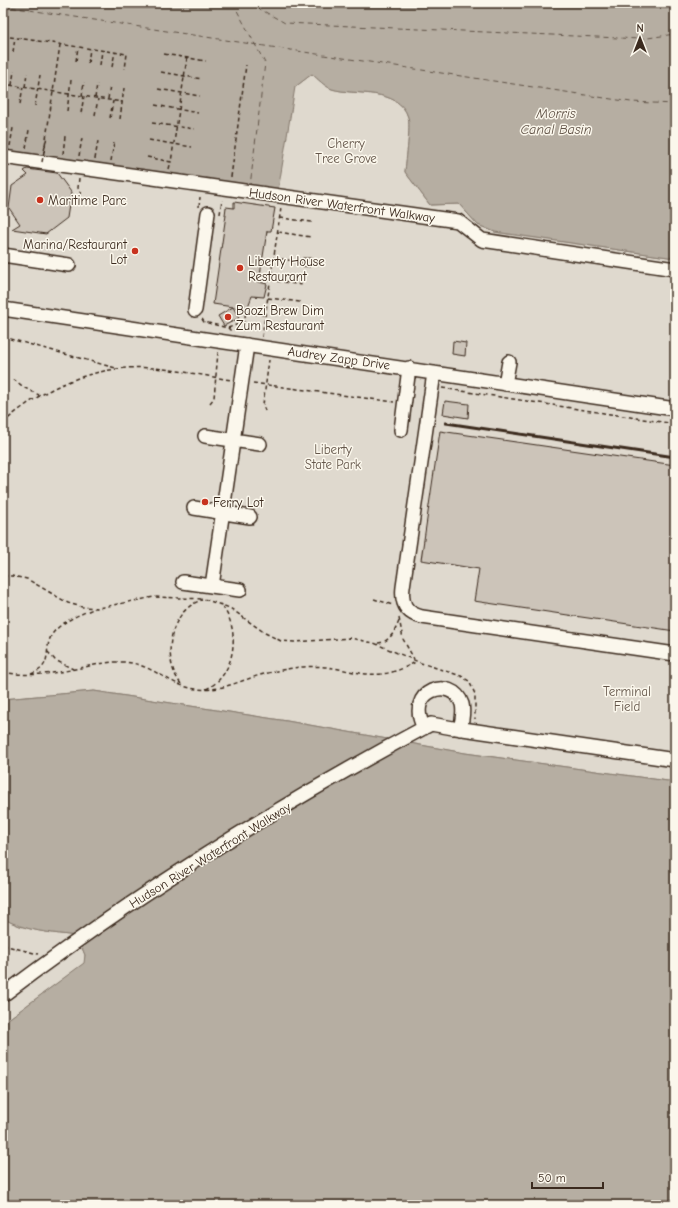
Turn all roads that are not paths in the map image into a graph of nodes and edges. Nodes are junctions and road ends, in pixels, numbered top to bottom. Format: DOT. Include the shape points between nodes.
graph roads {
  1 [pos="6,152"];
  2 [pos="203,212"];
  3 [pos="3,255"];
  4 [pos="69,265"];
  5 [pos="675,269"];
  6 [pos="3,309"];
  7 [pos="198,317"];
  8 [pos="247,345"];
  9 [pos="509,362"];
  10 [pos="408,368"];
  11 [pos="434,373"];
  12 [pos="505,384"];
  13 [pos="675,409"];
  14 [pos="401,430"];
  15 [pos="204,436"];
  16 [pos="233,440"];
  17 [pos="260,444"];
  18 [pos="194,508"];
  19 [pos="222,512"];
  20 [pos="250,517"];
  21 [pos="183,582"];
  22 [pos="212,586"];
  23 [pos="240,590"];
  24 [pos="675,654"];
  25 [pos="456,728"];
  26 [pos="421,730"];
  27 [pos="675,760"];
  28 [pos="3,995"];
  1 -- 5 [label="street, Hudson River Waterfront Walkway" via="168,180 458,221 482,240"];
  2 -- 7 [label="street"];
  3 -- 4 [label="street"];
  6 -- 8 [label="street, Audrey Zapp Drive"];
  8 -- 10 [label="street, Audrey Zapp Drive"];
  8 -- 16 [label="street"];
  9 -- 12 [label="street"];
  10 -- 11 [label="street, Audrey Zapp Drive"];
  10 -- 14 [label="street"];
  11 -- 12 [label="street, Audrey Zapp Drive"];
  11 -- 24 [label="street" via="401,601 407,610 422,617"];
  12 -- 13 [label="street, Audrey Zapp Drive"];
  15 -- 16 [label="street"];
  16 -- 17 [label="street"];
  16 -- 19 [label="street"];
  18 -- 19 [label="street"];
  19 -- 20 [label="street"];
  19 -- 22 [label="street"];
  21 -- 22 [label="street"];
  22 -- 23 [label="street"];
  25 -- 26 [label="street, Hudson River Waterfront Walkway" via="431,724"];
  25 -- 26 [label="street" via="463,709 459,699 449,690 440,689 426,694 420,703"];
  25 -- 27 [label="street, Hudson River Waterfront Walkway"];
  26 -- 28 [label="street, Hudson River Waterfront Walkway" via="285,806 212,852 68,947"];
}
